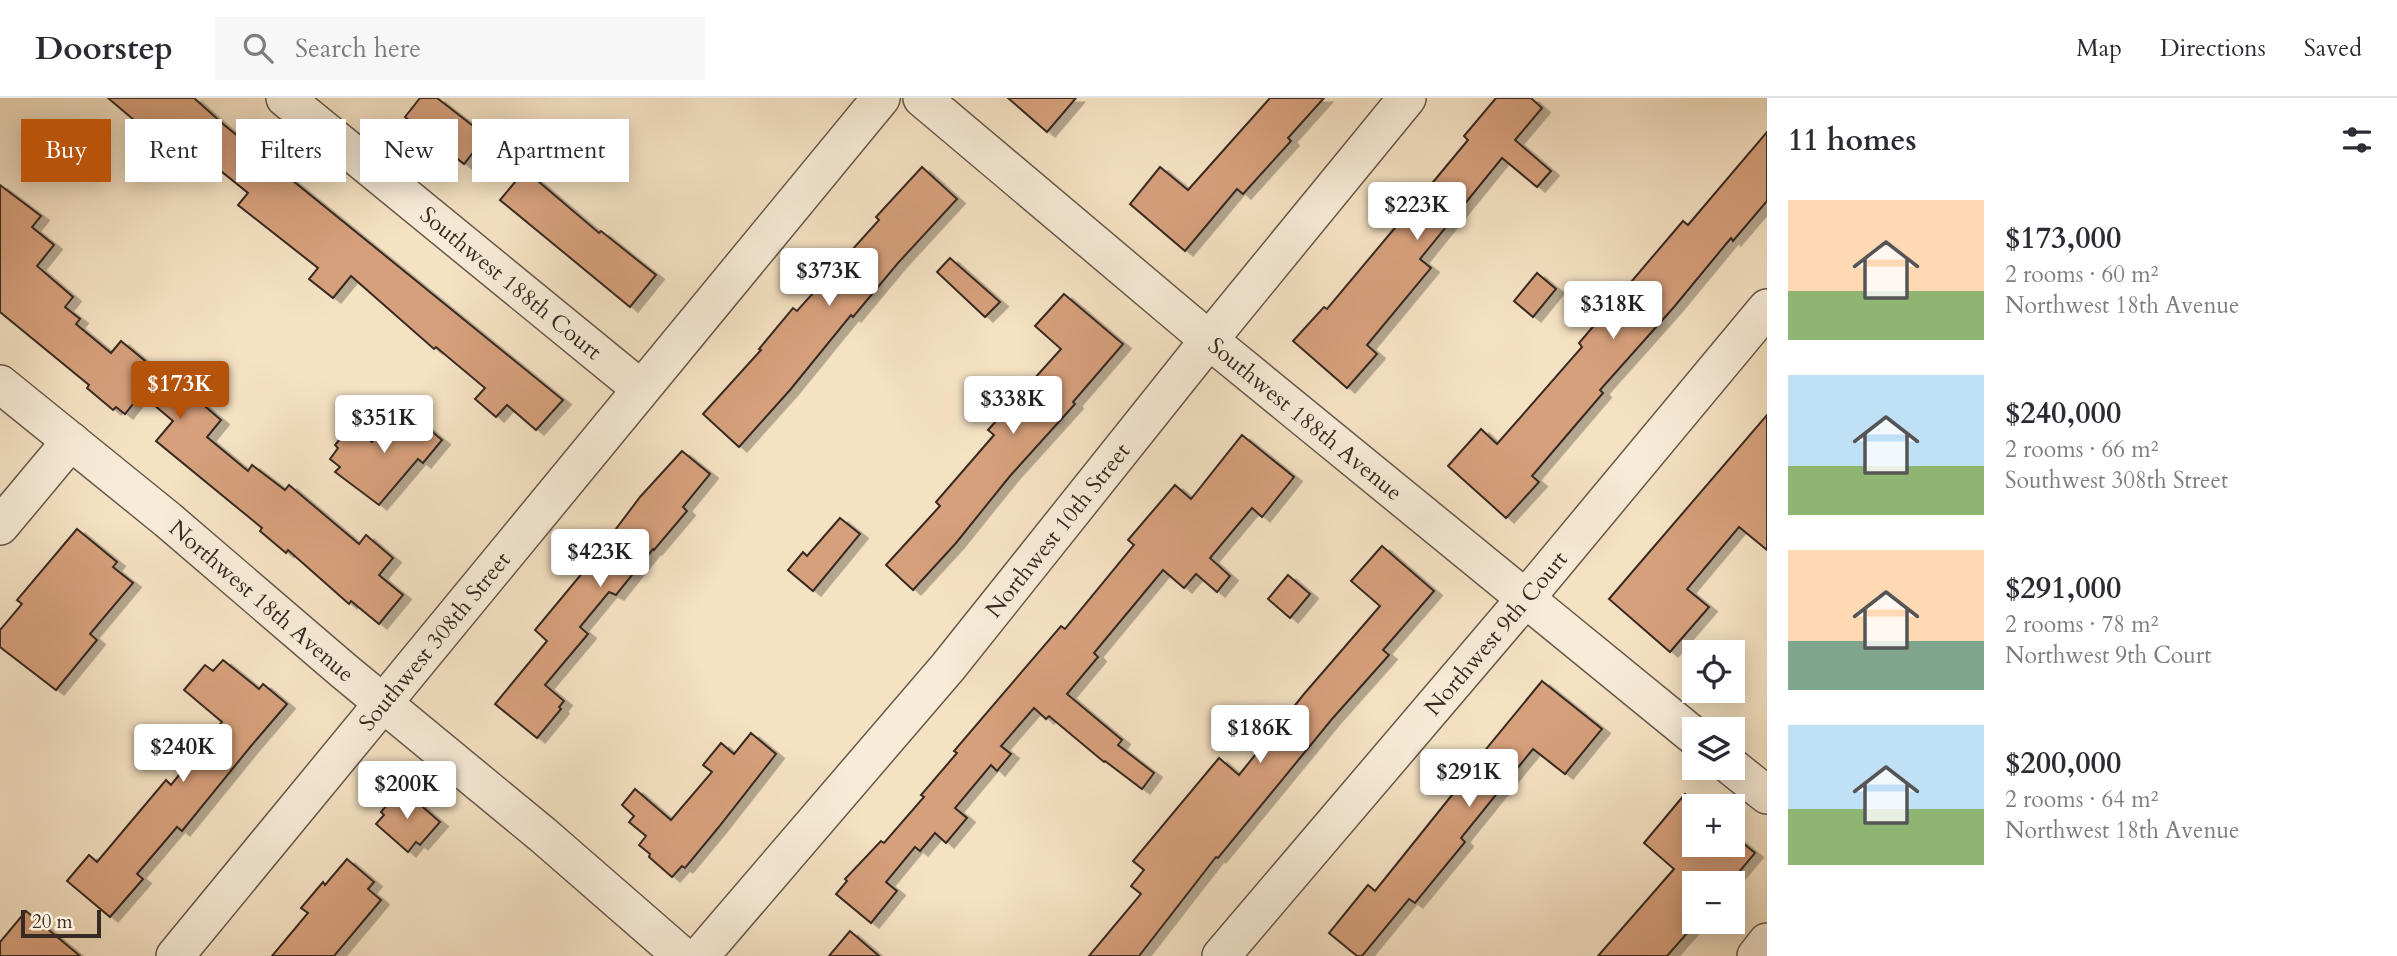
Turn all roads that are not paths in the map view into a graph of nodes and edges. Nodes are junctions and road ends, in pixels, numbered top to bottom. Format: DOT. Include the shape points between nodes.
graph roads {
  1 [pos="285,98"];
  2 [pos="881,98"];
  3 [pos="922,98"];
  4 [pos="1407,98"];
  5 [pos="1767,308"];
  6 [pos="1209,340"];
  7 [pos="0,384"];
  8 [pos="641,389"];
  9 [pos="71,441"];
  10 [pos="0,526"];
  11 [pos="1525,599"];
  12 [pos="383,704"];
  13 [pos="1682,726"];
  14 [pos="1745,777"];
  15 [pos="1767,795"];
  16 [pos="1767,942"];
  17 [pos="175,956"];
  18 [pos="682,956"];
  19 [pos="700,956"];
  20 [pos="1221,956"];
  21 [pos="1755,956"];
  1 -- 8 [label="street, Southwest 188th Court"];
  2 -- 8 [label="street, Southwest 308th Street"];
  3 -- 6 [label="street, Southwest 188th Avenue"];
  4 -- 6 [label="street, Northwest 10th Street"];
  5 -- 11 [label="street, Northwest 9th Court"];
  6 -- 11 [label="street, Southwest 188th Avenue"];
  6 -- 19 [label="street, Northwest 10th Street" via="948,667"];
  7 -- 9 [label="street, Northwest 18th Avenue"];
  8 -- 12 [label="street, Southwest 308th Street"];
  9 -- 10 [label="street"];
  9 -- 12 [label="street, Northwest 18th Avenue"];
  11 -- 13 [label="street, Southwest 188th Avenue"];
  11 -- 20 [label="street, Northwest 9th Court"];
  12 -- 17 [label="street, Southwest 308th Street"];
  12 -- 18 [label="street, Northwest 18th Avenue"];
  14 -- 15 [label="street"];
  16 -- 21 [label="street"];
}
